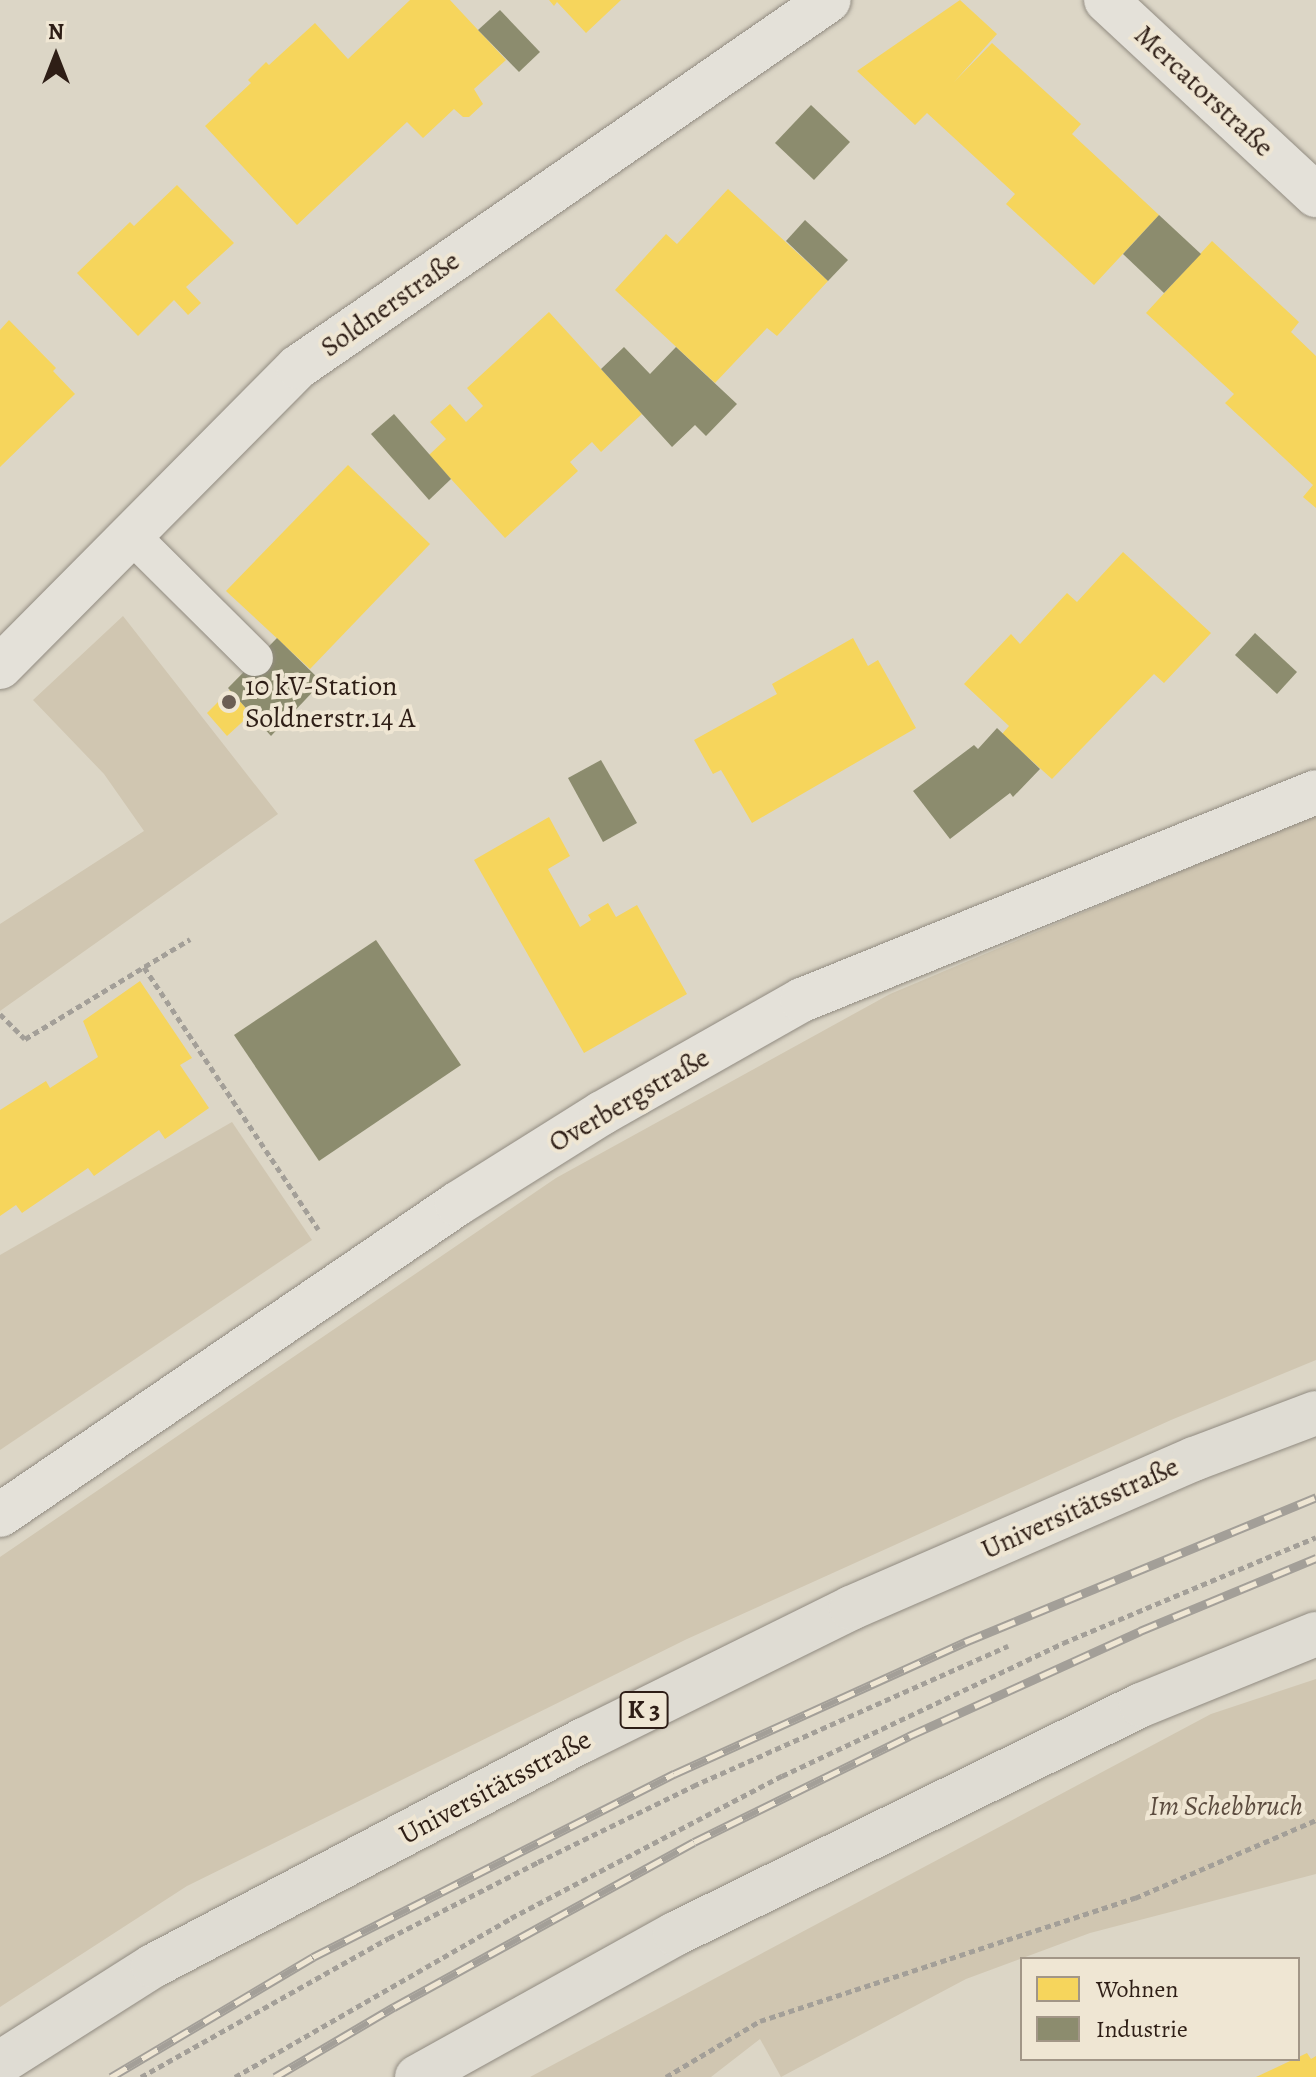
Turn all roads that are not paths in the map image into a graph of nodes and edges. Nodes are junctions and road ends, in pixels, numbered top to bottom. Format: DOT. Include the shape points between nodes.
graph roads {
  1 [pos="829,0"];
  2 [pos="1106,0"];
  3 [pos="1311,182"];
  4 [pos="130,534"];
  5 [pos="255,658"];
  6 [pos="0,667"];
  7 [pos="1316,792"];
  8 [pos="1316,1413"];
  9 [pos="0,1515"];
  10 [pos="1316,1634"];
  11 [pos="0,2063"];
  12 [pos="417,2077"];
  1 -- 4 [label="street, Soldnerstraße" via="298,367"];
  2 -- 3 [label="street, Mercatorstraße"];
  4 -- 5 [label="lane"];
  4 -- 6 [label="street, Soldnerstraße"];
  7 -- 9 [label="street, Overbergstraße" via="802,1000 602,1113 457,1204"];
  8 -- 11 [label="highway, Universitätsstraße / K 3" via="1194,1459 836,1615 584,1740 153,1966"];
  10 -- 12 [label="highway" via="1141,1705 675,1934"];
}
